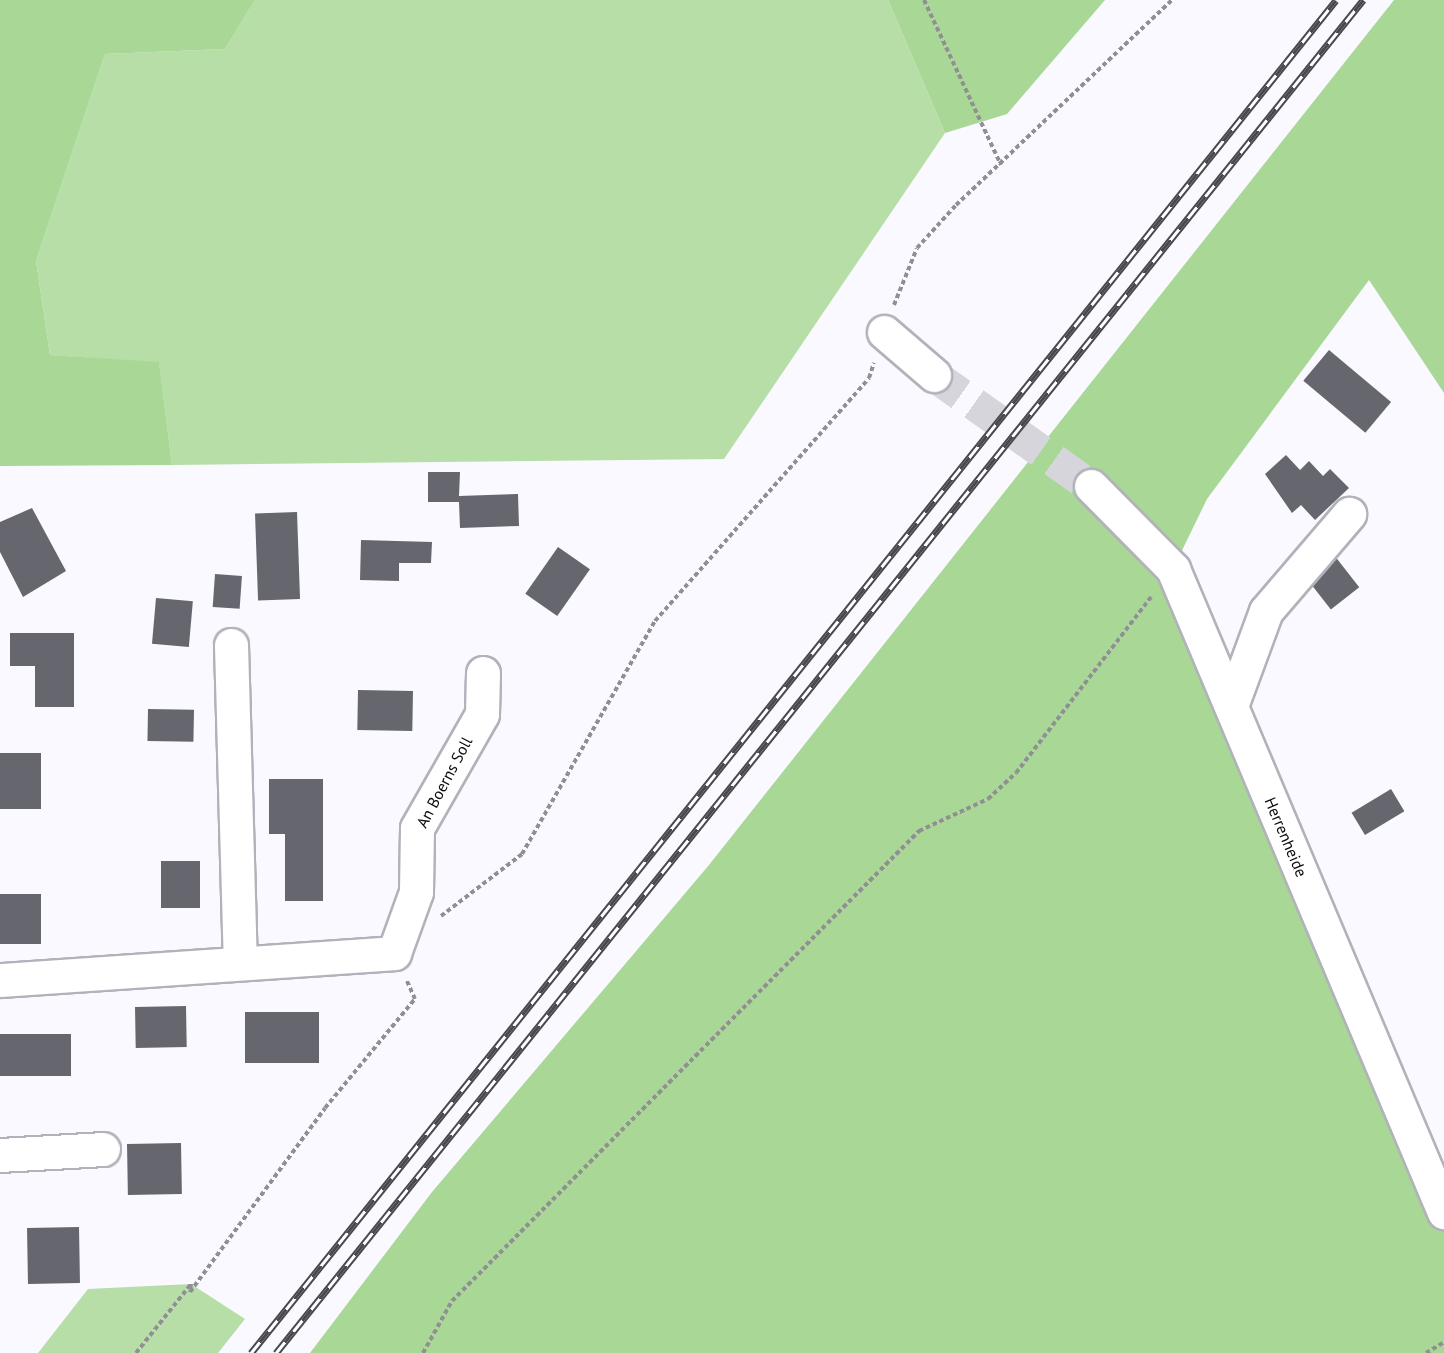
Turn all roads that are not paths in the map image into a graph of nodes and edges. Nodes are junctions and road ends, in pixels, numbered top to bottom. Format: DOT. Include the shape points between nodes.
graph roads {
  1 [pos="884,332"];
  2 [pos="934,375"];
  3 [pos="1090,486"];
  4 [pos="1349,514"];
  5 [pos="231,645"];
  6 [pos="483,673"];
  7 [pos="1231,706"];
  8 [pos="240,963"];
  9 [pos="0,980"];
  10 [pos="103,1149"];
  11 [pos="0,1155"];
  12 [pos="1444,1212"];
  1 -- 2 [label="street"];
  3 -- 7 [label="street, Herrenheide" via="1173,569"];
  4 -- 7 [label="street" via="1266,611"];
  5 -- 8 [label="street"];
  6 -- 8 [label="street, An Boerns Soll" via="482,714 417,828 416,892 394,953"];
  7 -- 12 [label="street, Herrenheide"];
  8 -- 9 [label="street"];
  10 -- 11 [label="street"];
}
